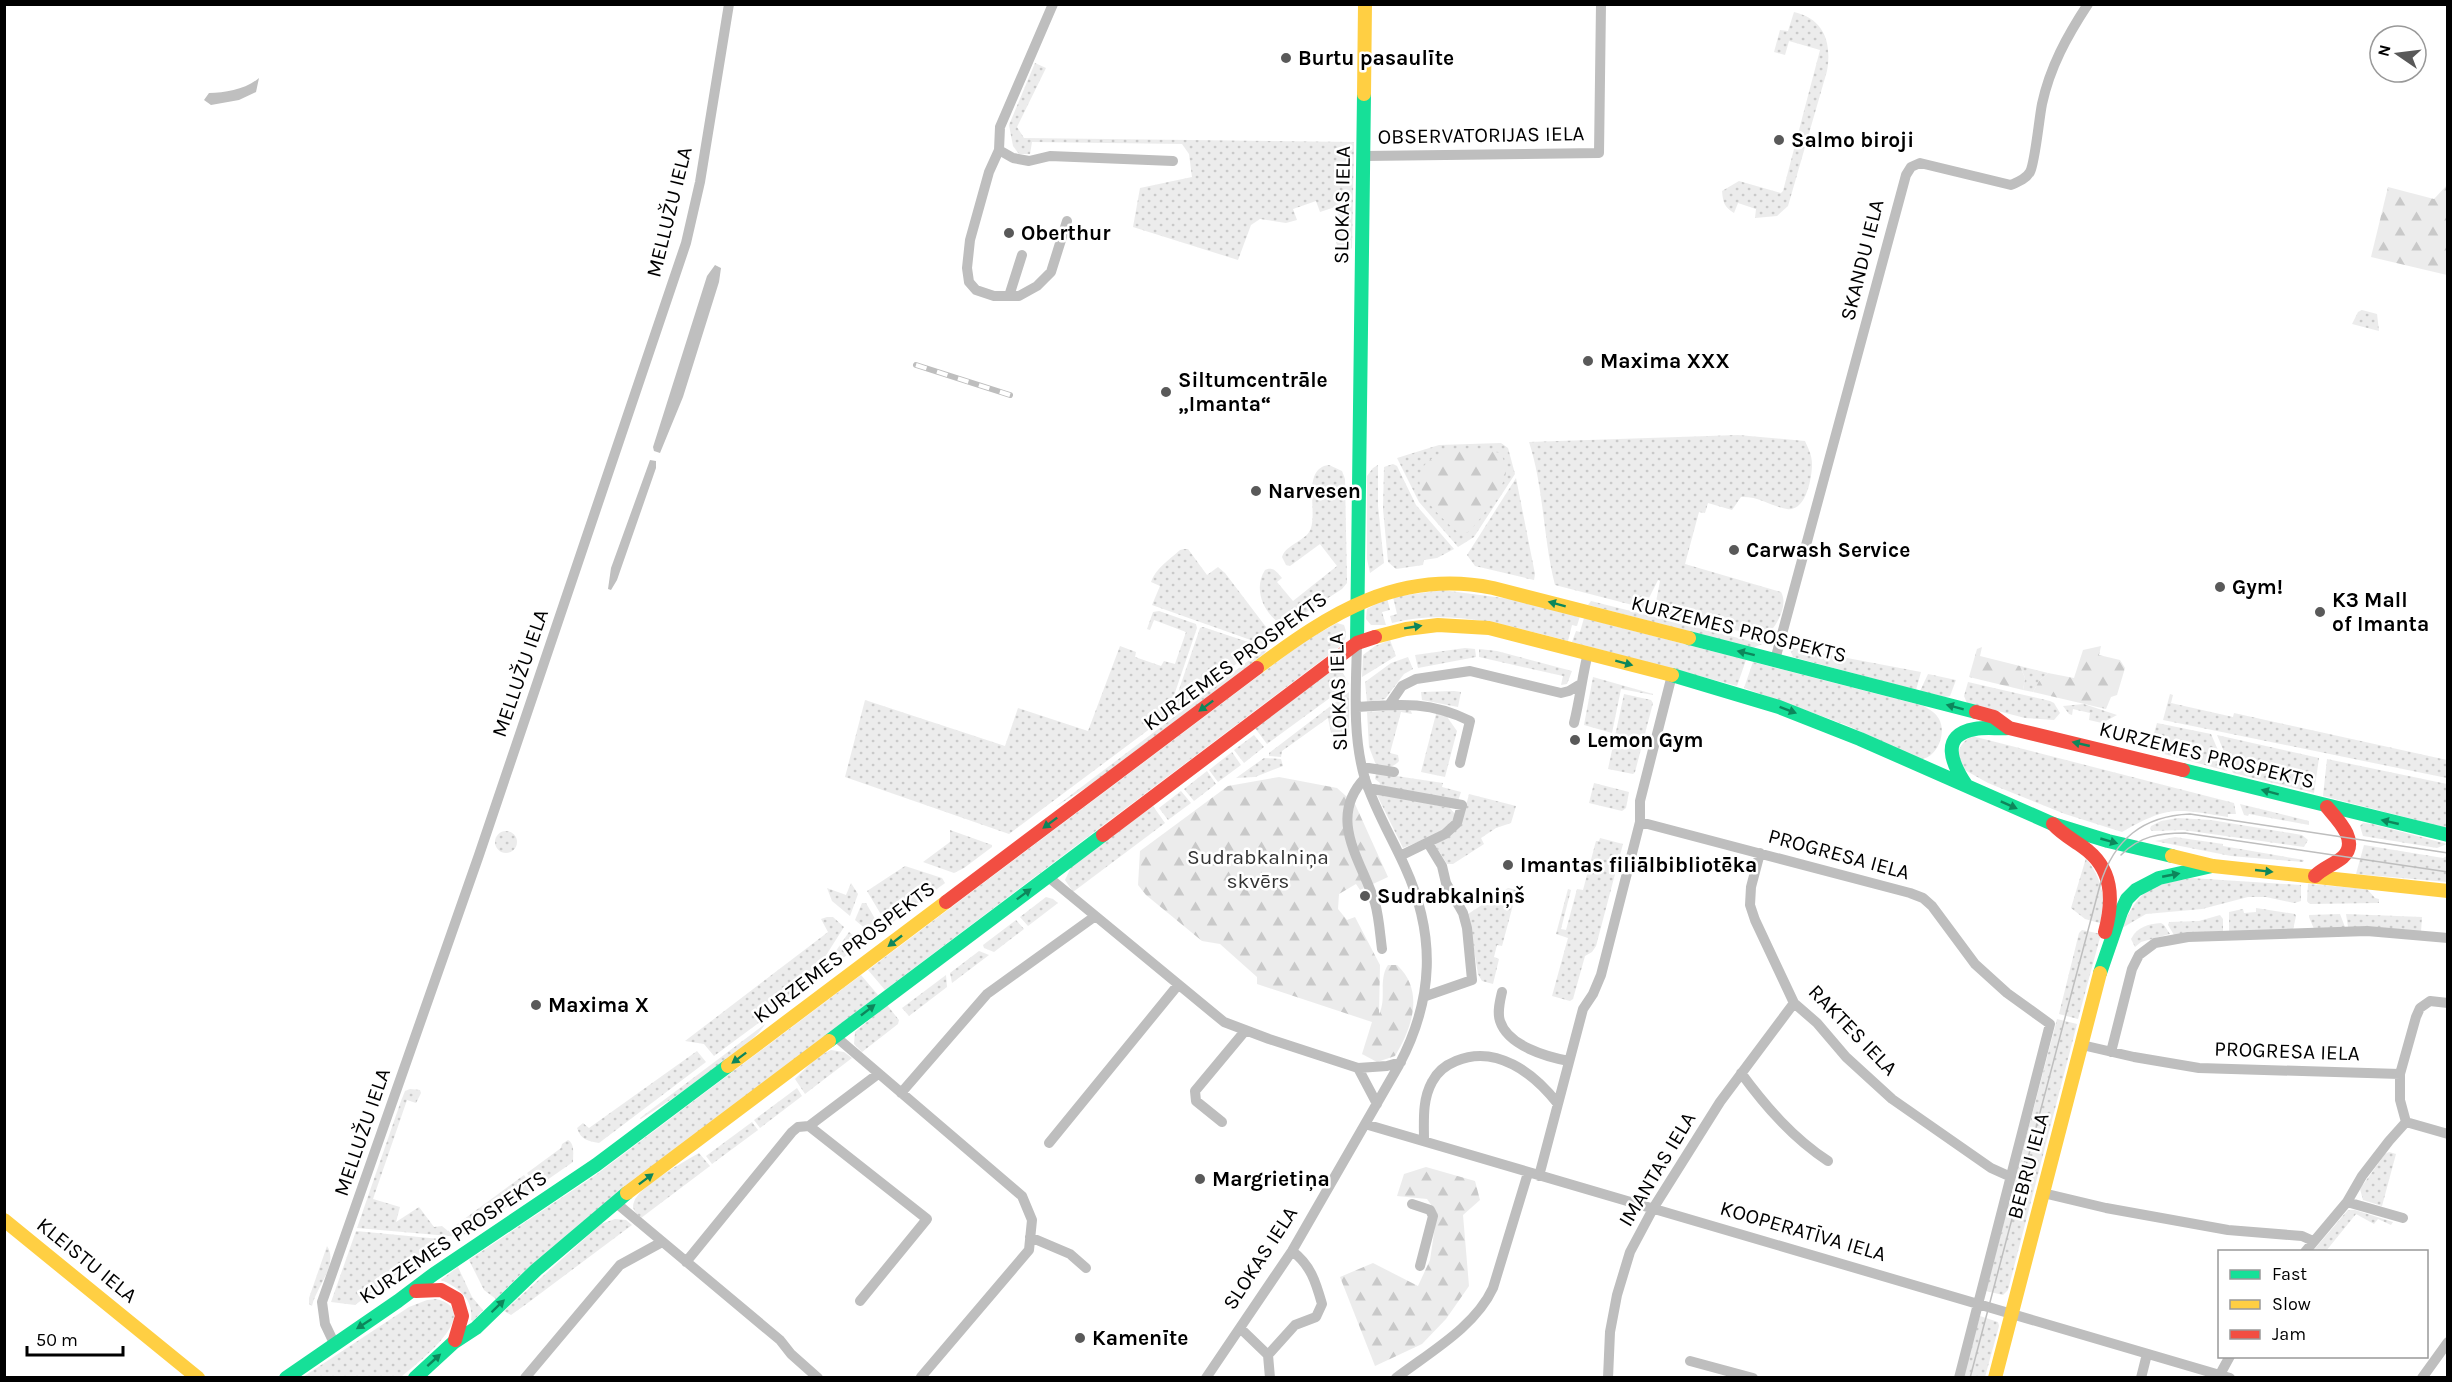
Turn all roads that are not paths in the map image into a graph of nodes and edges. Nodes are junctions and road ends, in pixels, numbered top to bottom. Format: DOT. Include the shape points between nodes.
graph roads {
  1 [pos="729,4"];
  2 [pos="1053,4"];
  3 [pos="1365,4"];
  4 [pos="1601,4"];
  5 [pos="2088,4"];
  6 [pos="999,150"];
  7 [pos="1364,156"];
  8 [pos="1173,161"];
  9 [pos="1067,221"];
  10 [pos="1022,255"];
  11 [pos="1009,296"];
  12 [pos="1358,602"];
  13 [pos="1357,642"];
  14 [pos="1588,653"];
  15 [pos="1775,660"];
  16 [pos="1672,675"];
  17 [pos="1580,685"];
  18 [pos="1389,705"];
  19 [pos="1356,707"];
  20 [pos="1574,723"];
  21 [pos="2009,728"];
  22 [pos="1460,763"];
  23 [pos="1394,772"];
  24 [pos="1365,778"];
  25 [pos="1966,785"];
  26 [pos="2327,807"];
  27 [pos="1640,822"];
  28 [pos="2053,824"];
  29 [pos="2448,835"];
  30 [pos="1428,843"];
  31 [pos="1760,853"];
  32 [pos="1400,856"];
  33 [pos="2213,866"];
  34 [pos="1047,876"];
  35 [pos="2315,876"];
  36 [pos="2448,891"];
  37 [pos="1094,917"];
  38 [pos="2448,938"];
  39 [pos="1382,949"];
  40 [pos="2102,964"];
  41 [pos="1178,985"];
  42 [pos="1502,992"];
  43 [pos="1426,996"];
  44 [pos="1794,1003"];
  45 [pos="2448,1003"];
  46 [pos="1245,1031"];
  47 [pos="835,1036"];
  48 [pos="2082,1045"];
  49 [pos="2111,1052"];
  50 [pos="1569,1061"];
  51 [pos="1401,1062"];
  52 [pos="1358,1068"];
  53 [pos="1741,1073"];
  54 [pos="878,1074"];
  55 [pos="2400,1074"];
  56 [pos="901,1093"];
  57 [pos="1377,1104"];
  58 [pos="1558,1104"];
  59 [pos="1222,1122"];
  60 [pos="2406,1122"];
  61 [pos="1365,1124"];
  62 [pos="809,1126"];
  63 [pos="2448,1134"];
  64 [pos="1424,1141"];
  65 [pos="1048,1143"];
  66 [pos="1828,1161"];
  67 [pos="1534,1174"];
  68 [pos="2011,1177"];
  69 [pos="2043,1193"];
  70 [pos="615,1202"];
  71 [pos="2347,1202"];
  72 [pos="1412,1204"];
  73 [pos="1654,1208"];
  74 [pos="2403,1218"];
  75 [pos="4,1220"];
  76 [pos="1030,1237"];
  77 [pos="2313,1241"];
  78 [pos="662,1242"];
  79 [pos="2306,1250"];
  80 [pos="1292,1251"];
  81 [pos="686,1262"];
  82 [pos="1420,1266"];
  83 [pos="1086,1268"];
  84 [pos="412,1292"];
  85 [pos="860,1301"];
  86 [pos="1978,1304"];
  87 [pos="2012,1313"];
  88 [pos="1240,1328"];
  89 [pos="334,1342"];
  90 [pos="2448,1342"];
  91 [pos="453,1343"];
  92 [pos="2147,1354"];
  93 [pos="1268,1355"];
  94 [pos="2229,1358"];
  95 [pos="1689,1361"];
  96 [pos="2223,1376"];
  97 [pos="198,1377"];
  98 [pos="286,1377"];
  99 [pos="415,1377"];
  100 [pos="525,1377"];
  101 [pos="818,1377"];
  102 [pos="921,1377"];
  103 [pos="1206,1377"];
  104 [pos="1270,1377"];
  105 [pos="1396,1377"];
  106 [pos="1608,1377"];
  107 [pos="1753,1377"];
  108 [pos="1959,1377"];
  109 [pos="1995,1377"];
  110 [pos="2141,1377"];
  111 [pos="2422,1377"];
  1 -- 89 [label="street, MELLUŽU IELA" via="686,243 322,1302 325,1324"];
  2 -- 6 [label="street" via="1000,127"];
  3 -- 7 [label="main road, SLOKAS IELA"];
  4 -- 7 [label="street, OBSERVATORIJAS IELA" via="1599,153"];
  5 -- 15 [label="street, SKANDU IELA" via="2062,46 2047,84 2030,173 2011,185 1920,163 1906,175"];
  6 -- 8 [label="street" via="1029,161 1050,156"];
  6 -- 11 [label="street" via="970,240 967,268 969,282 976,290"];
  7 -- 12 [label="main road, SLOKAS IELA"];
  9 -- 11 [label="street" via="1051,272 1037,286 1019,296"];
  10 -- 11 [label="street"];
  12 -- 13 [label="main road, SLOKAS IELA"];
  15 -- 12 [label="main road, KURZEMES PROSPEKTS, one-way" via="1465,584 1425,582"];
  12 -- 84 [label="main road, KURZEMES PROSPEKTS, one-way" via="1321,621 1286,646 596,1166"];
  13 -- 14 [label="main road, one-way" via="1413,626 1455,624 1489,628"];
  13 -- 19 [label="street, SLOKAS IELA"];
  13 -- 34 [label="main road"];
  14 -- 16 [label="main road, one-way"];
  14 -- 17 [label="street"];
  21 -- 15 [label="main road, KURZEMES PROSPEKTS, one-way" via="1995,717"];
  16 -- 25 [label="main road, one-way" via="1779,707"];
  16 -- 27 [label="street" via="1640,801"];
  17 -- 18 [label="street" via="1561,693 1470,671 1416,679 1402,686"];
  17 -- 20 [label="street"];
  18 -- 19 [label="street"];
  18 -- 22 [label="street" via="1428,705 1470,721"];
  19 -- 24 [label="street, SLOKAS IELA" via="1357,743"];
  21 -- 25 [label="main road" via="1974,730 1955,740 1951,759"];
  26 -- 21 [label="main road, KURZEMES PROSPEKTS, one-way"];
  23 -- 24 [label="street"];
  24 -- 30 [label="street" via="1462,805 1456,824"];
  24 -- 32 [label="street, SLOKAS IELA"];
  24 -- 39 [label="street" via="1350,802 1348,833 1375,904"];
  25 -- 28 [label="main road, one-way"];
  29 -- 26 [label="main road, KURZEMES PROSPEKTS, one-way"];
  26 -- 35 [label="main road" via="2347,831 2348,848 2344,856"];
  27 -- 31 [label="street, PROGRESA IELA"];
  27 -- 50 [label="street" via="1601,975 1583,1009"];
  28 -- 33 [label="main road, one-way"];
  28 -- 40 [label="main road, BEBRU IELA" via="2066,838 2094,855 2109,877 2112,904 2100,950"];
  30 -- 32 [label="street"];
  30 -- 43 [label="street" via="1463,913 1472,980"];
  31 -- 44 [label="street, RAKTES IELA" via="1750,904"];
  31 -- 68 [label="street, PROGRESA IELA" via="1923,898 1975,964 2050,1024"];
  32 -- 43 [label="street, SLOKAS IELA" via="1415,890 1425,928"];
  33 -- 35 [label="main road, one-way"];
  40 -- 33 [label="main road, BEBRU IELA, one-way" via="2121,909 2136,890 2160,877"];
  34 -- 37 [label="street"];
  47 -- 34 [label="main road, one-way"];
  35 -- 36 [label="main road"];
  37 -- 41 [label="street"];
  37 -- 56 [label="street" via="987,994"];
  38 -- 49 [label="street" via="2367,931 2188,937 2155,943 2139,955 2132,969"];
  40 -- 48 [label="main road, BEBRU IELA"];
  41 -- 46 [label="street" via="1224,1022"];
  41 -- 65 [label="street"];
  42 -- 50 [label="street" via="1500,1021 1506,1031 1518,1043"];
  43 -- 51 [label="street, SLOKAS IELA"];
  44 -- 53 [label="street, IMANTAS IELA"];
  44 -- 68 [label="street, RAKTES IELA" via="1892,1099 1982,1162"];
  45 -- 55 [label="street" via="2430,1001 2420,1008"];
  46 -- 52 [label="street"];
  46 -- 59 [label="street" via="1196,1091 1196,1101"];
  47 -- 54 [label="street"];
  70 -- 47 [label="main road, one-way"];
  48 -- 49 [label="street, PROGRESA IELA"];
  48 -- 69 [label="main road, BEBRU IELA"];
  49 -- 55 [label="street, PROGRESA IELA" via="2199,1068"];
  50 -- 58 [label="street"];
  51 -- 52 [label="street"];
  51 -- 57 [label="street, SLOKAS IELA"];
  52 -- 57 [label="street"];
  53 -- 66 [label="street" via="1770,1112"];
  53 -- 73 [label="street, IMANTAS IELA"];
  54 -- 56 [label="street"];
  54 -- 62 [label="street"];
  55 -- 60 [label="street" via="2400,1100"];
  56 -- 76 [label="street" via="1022,1196 1030,1212"];
  57 -- 61 [label="street, SLOKAS IELA"];
  58 -- 64 [label="street" via="1542,1084 1516,1067 1486,1055 1463,1058 1445,1066 1432,1082 1423,1110"];
  58 -- 67 [label="street"];
  60 -- 63 [label="street"];
  60 -- 71 [label="street" via="2362,1176"];
  61 -- 64 [label="street, KOOPERATĪVA IELA"];
  61 -- 80 [label="street, SLOKAS IELA"];
  62 -- 81 [label="street" via="792,1132"];
  62 -- 85 [label="street" via="927,1219"];
  64 -- 67 [label="street, KOOPERATĪVA IELA"];
  67 -- 73 [label="street, KOOPERATĪVA IELA"];
  67 -- 105 [label="street" via="1486,1302 1468,1322"];
  68 -- 86 [label="street"];
  69 -- 77 [label="street" via="2228,1230 2302,1236"];
  69 -- 87 [label="main road, BEBRU IELA"];
  70 -- 78 [label="street"];
  91 -- 70 [label="main road, one-way" via="476,1328"];
  71 -- 74 [label="street"];
  71 -- 77 [label="street"];
  72 -- 82 [label="street" via="1430,1210 1433,1216"];
  73 -- 86 [label="street, KOOPERATĪVA IELA"];
  73 -- 106 [label="street, IMANTAS IELA" via="1630,1252 1617,1295"];
  75 -- 97 [label="main road, KLEISTU IELA"];
  76 -- 83 [label="street" via="1070,1254"];
  76 -- 102 [label="street" via="1029,1250"];
  77 -- 79 [label="street"];
  78 -- 81 [label="street"];
  78 -- 100 [label="street" via="620,1265"];
  80 -- 88 [label="street, SLOKAS IELA"];
  80 -- 93 [label="street" via="1302,1258 1314,1277 1322,1304 1316,1317 1294,1325"];
  81 -- 101 [label="street"];
  84 -- 89 [label="main road, KURZEMES PROSPEKTS, one-way"];
  84 -- 91 [label="main road" via="433,1286 449,1292 458,1301 462,1325"];
  86 -- 87 [label="street, KOOPERATĪVA IELA"];
  86 -- 108 [label="street"];
  87 -- 92 [label="street, KOOPERATĪVA IELA"];
  87 -- 109 [label="main road, BEBRU IELA"];
  88 -- 93 [label="street"];
  88 -- 103 [label="street, SLOKAS IELA"];
  89 -- 98 [label="main road, KURZEMES PROSPEKTS"];
  90 -- 111 [label="street"];
  99 -- 91 [label="main road, one-way"];
  92 -- 96 [label="street, KOOPERATĪVA IELA"];
  92 -- 110 [label="street"];
  93 -- 104 [label="street"];
  94 -- 96 [label="street"];
  95 -- 107 [label="street"];
}
